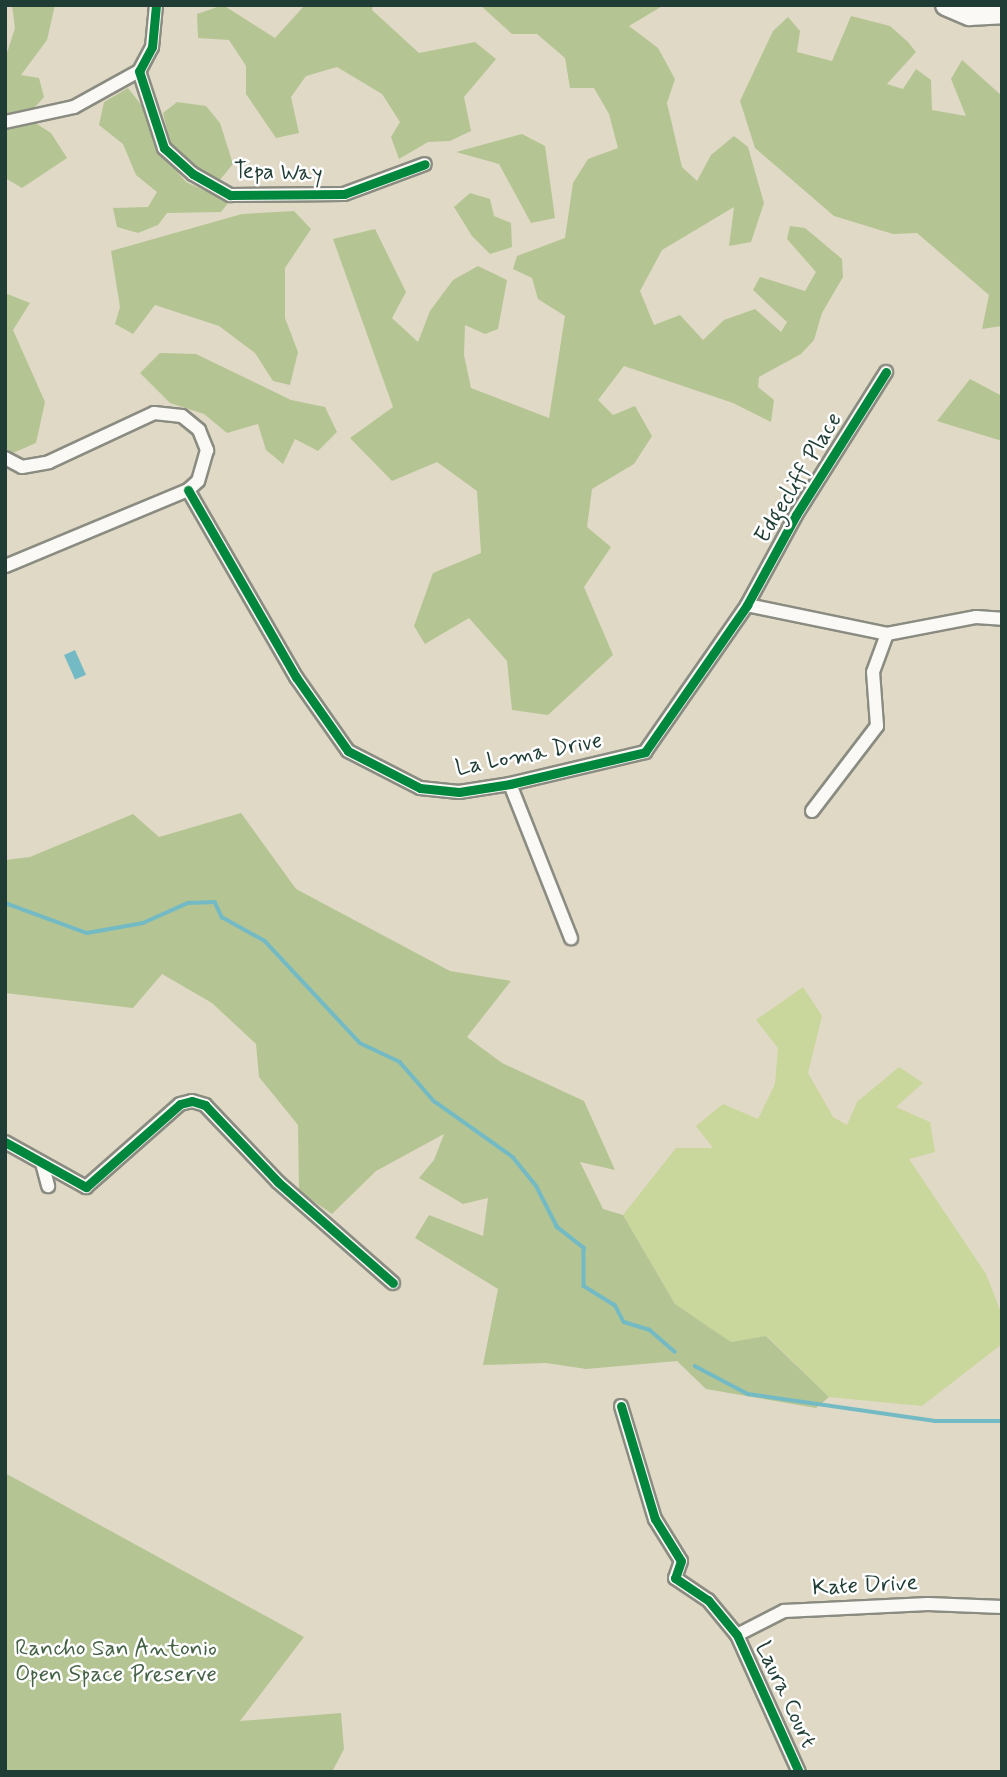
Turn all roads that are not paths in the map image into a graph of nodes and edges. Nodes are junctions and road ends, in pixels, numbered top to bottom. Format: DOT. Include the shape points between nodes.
graph roads {
  1 [pos="156,5"];
  2 [pos="945,5"];
  3 [pos="1002,13"];
  4 [pos="139,71"];
  5 [pos="5,122"];
  6 [pos="425,164"];
  7 [pos="886,372"];
  8 [pos="5,458"];
  9 [pos="188,490"];
  10 [pos="5,566"];
  11 [pos="747,605"];
  12 [pos="1002,620"];
  13 [pos="887,634"];
  14 [pos="510,784"];
  15 [pos="812,811"];
  16 [pos="571,937"];
  17 [pos="5,1142"];
  18 [pos="42,1163"];
  19 [pos="48,1186"];
  20 [pos="393,1283"];
  21 [pos="621,1406"];
  22 [pos="1002,1607"];
  23 [pos="737,1635"];
  24 [pos="799,1772"];
  1 -- 4 [label="street" via="152,47"];
  2 -- 3 [label="street" via="969,15"];
  4 -- 5 [label="street" via="74,107"];
  4 -- 6 [label="street, Tepa Way" via="164,148 193,174 230,195 344,194"];
  7 -- 11 [label="street, Edgecliff Place" via="796,515"];
  8 -- 9 [label="street" via="22,467 49,462 154,413 182,416 199,430 207,450 198,481"];
  9 -- 10 [label="street"];
  9 -- 14 [label="street, La Loma Drive" via="296,677 348,751 420,788 459,792"];
  11 -- 13 [label="street"];
  11 -- 14 [label="street, La Loma Drive" via="645,752"];
  12 -- 13 [label="street" via="976,617"];
  13 -- 15 [label="street" via="873,672 877,726"];
  14 -- 16 [label="street"];
  17 -- 18 [label="street"];
  18 -- 19 [label="street"];
  18 -- 20 [label="street" via="86,1187 180,1104 192,1101 219,1116 278,1182"];
  21 -- 23 [label="street, Laura Court" via="655,1520 681,1561 675,1578 708,1600"];
  22 -- 23 [label="street, Kate Drive" via="928,1604 784,1611"];
  23 -- 24 [label="street, Laura Court"];
}
